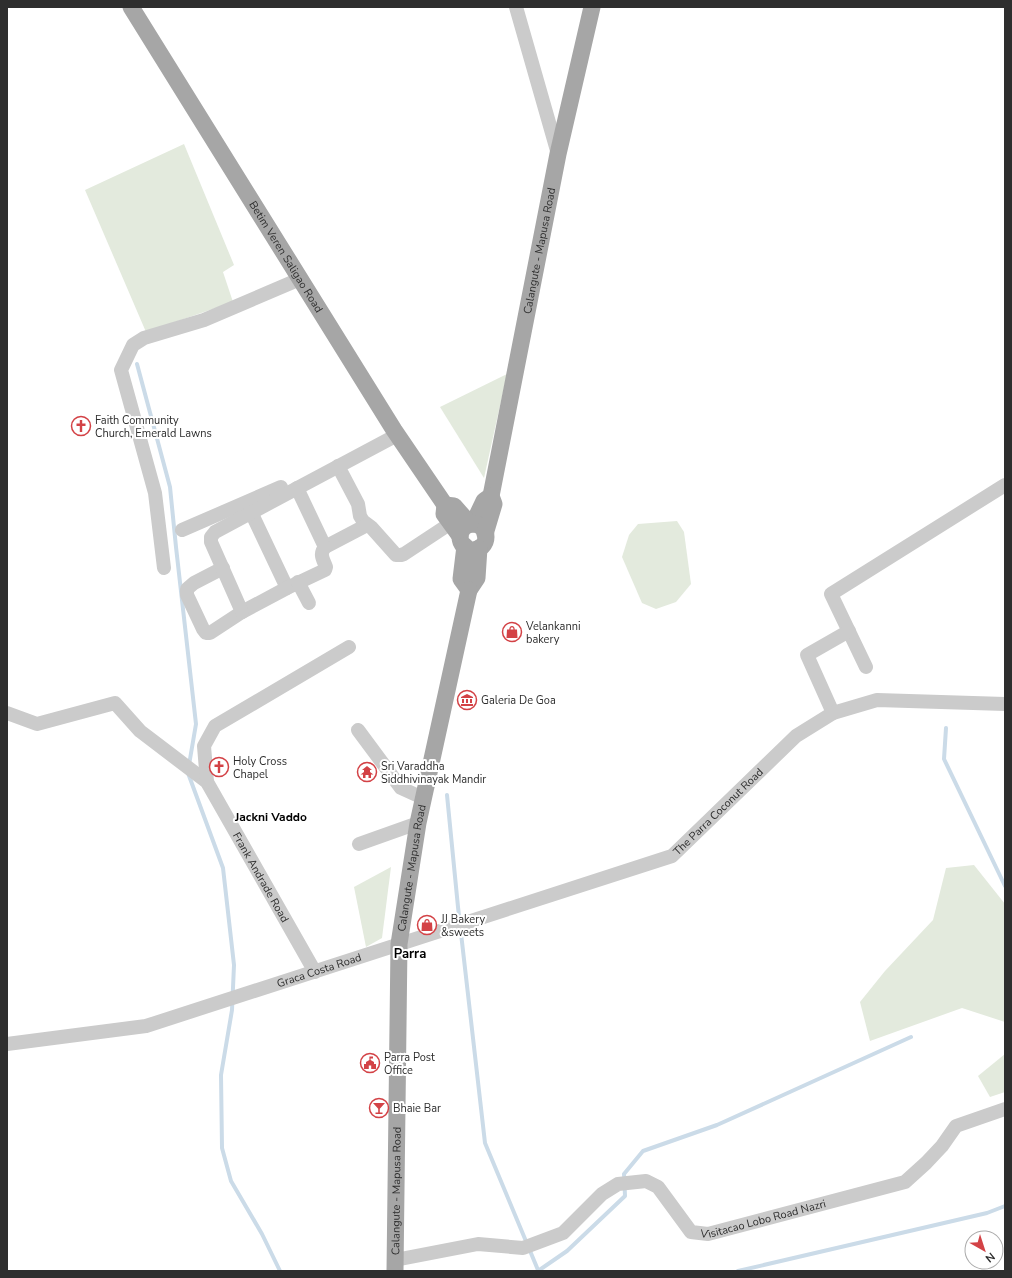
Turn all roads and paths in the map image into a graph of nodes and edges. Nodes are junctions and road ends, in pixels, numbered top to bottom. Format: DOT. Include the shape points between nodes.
graph roads {
  1 [pos="131,7"];
  2 [pos="516,7"];
  3 [pos="592,7"];
  4 [pos="558,154"];
  5 [pos="300,279"];
  6 [pos="395,432"];
  7 [pos="338,466"];
  8 [pos="1005,485"];
  9 [pos="297,488"];
  10 [pos="251,512"];
  11 [pos="367,525"];
  12 [pos="182,530"];
  13 [pos="469,534"];
  14 [pos="326,547"];
  15 [pos="164,568"];
  16 [pos="223,568"];
  17 [pos="293,585"];
  18 [pos="309,603"];
  19 [pos="242,612"];
  20 [pos="849,631"];
  21 [pos="349,647"];
  22 [pos="866,667"];
  23 [pos="1005,704"];
  24 [pos="7,713"];
  25 [pos="833,713"];
  26 [pos="358,730"];
  27 [pos="207,782"];
  28 [pos="423,798"];
  29 [pos="418,823"];
  30 [pos="359,844"];
  31 [pos="400,944"];
  32 [pos="315,972"];
  33 [pos="7,1044"];
  34 [pos="1005,1109"];
  35 [pos="395,1265"];
  1 -- 5 [label="main road, Betim Veren Saligao Road"];
  2 -- 4 [label="street"];
  3 -- 4 [label="main road, Calangute - Mapusa Road"];
  4 -- 13 [label="main road, Calangute - Mapusa Road" via="491,496 484,501"];
  5 -- 6 [label="main road, Betim Veren Saligao Road"];
  5 -- 15 [label="street" via="204,320 144,338 132,345 121,370 156,493"];
  6 -- 7 [label="street"];
  6 -- 12 [label="street" via="282,487"];
  6 -- 13 [label="main road, Betim Veren Saligao Road" via="445,505 454,506"];
  7 -- 9 [label="street"];
  7 -- 11 [label="street" via="358,504 360,516"];
  8 -- 20 [label="street" via="831,594"];
  9 -- 10 [label="street"];
  9 -- 14 [label="street"];
  10 -- 16 [label="street" via="215,532 211,537"];
  10 -- 17 [label="street"];
  11 -- 13 [label="street" via="396,555"];
  11 -- 14 [label="street"];
  13 -- 28 [label="main road, Calangute - Mapusa Road" via="477,578 469,590"];
  14 -- 17 [label="street" via="322,551 325,570"];
  16 -- 19 [label="street"];
  16 -- 19 [label="street" via="190,585 187,595 206,633"];
  17 -- 18 [label="street"];
  17 -- 19 [label="street"];
  20 -- 22 [label="street"];
  20 -- 25 [label="street" via="807,655"];
  21 -- 27 [label="street" via="215,726 204,746"];
  23 -- 25 [label="street, The Parra Coconut Road" via="876,700"];
  24 -- 27 [label="street" via="37,724 115,703 140,731"];
  25 -- 31 [label="street, The Parra Coconut Road" via="796,736 672,856"];
  26 -- 28 [label="street" via="400,788"];
  27 -- 32 [label="street, Frank Andrade Road"];
  28 -- 29 [label="main road, Calangute - Mapusa Road"];
  29 -- 30 [label="street"];
  29 -- 31 [label="main road, Calangute - Mapusa Road"];
  31 -- 32 [label="street, Graca Costa Road"];
  31 -- 35 [label="main road, Calangute - Mapusa Road"];
  32 -- 33 [label="street, Graca Costa Road" via="146,1026"];
  34 -- 35 [label="street, Visitacao Lobo Road Nazri" via="956,1126 942,1146 904,1182 708,1234 691,1232 658,1187 646,1181 618,1184 602,1194 563,1233 523,1248 478,1244"];
}
